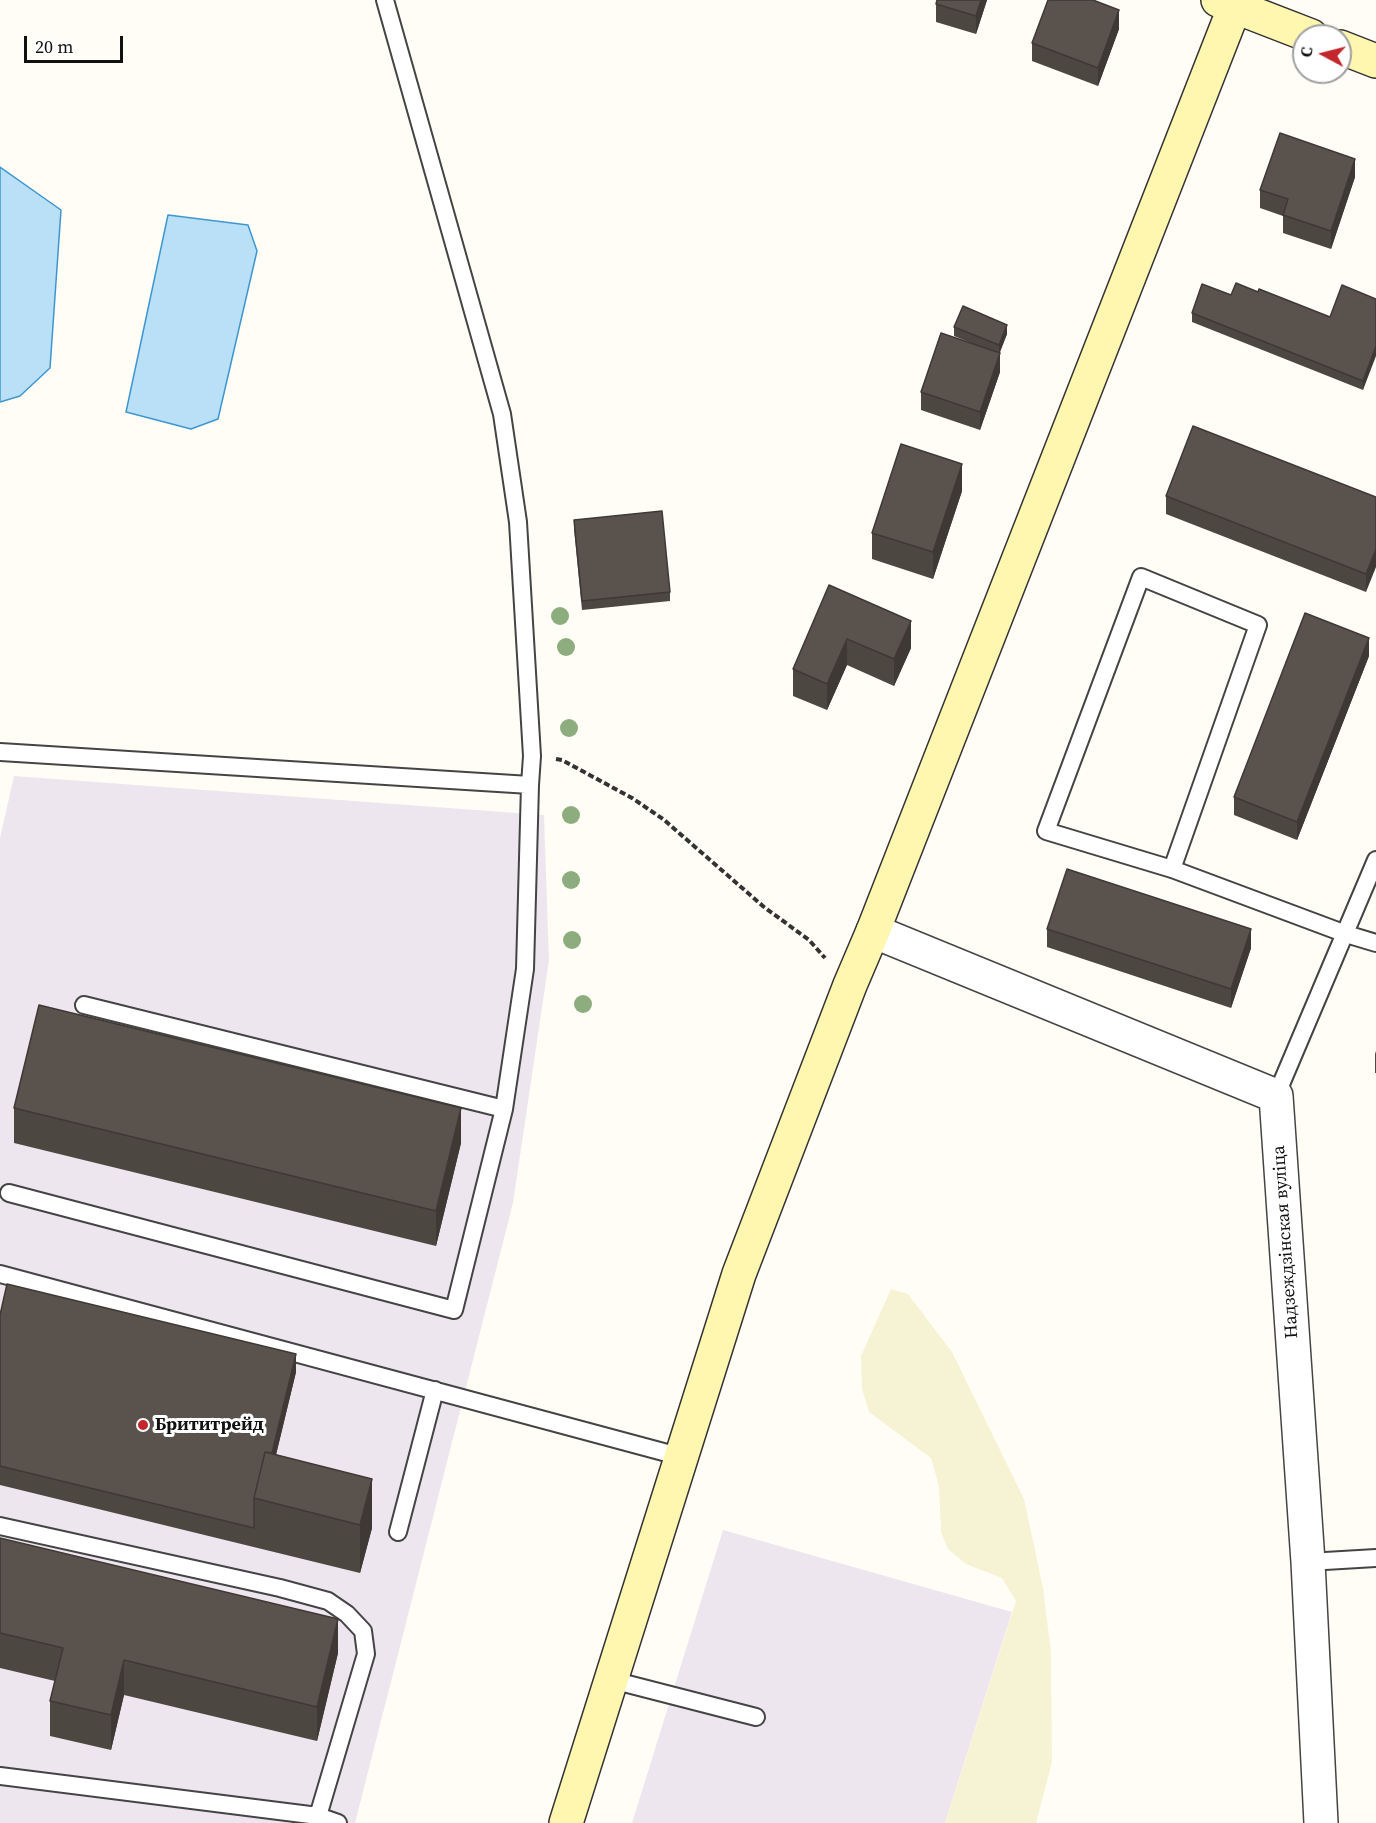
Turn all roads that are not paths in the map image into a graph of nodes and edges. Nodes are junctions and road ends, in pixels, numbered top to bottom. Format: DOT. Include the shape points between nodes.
graph roads {
  1 [pos="385,0"];
  2 [pos="1227,3"];
  3 [pos="1292,29"];
  4 [pos="1352,52"];
  5 [pos="1376,61"];
  6 [pos="8,753"];
  7 [pos="0,766"];
  8 [pos="530,785"];
  9 [pos="1376,860"];
  10 [pos="1172,869"];
  11 [pos="873,931"];
  12 [pos="1346,933"];
  13 [pos="1376,943"];
  14 [pos="84,1005"];
  15 [pos="1276,1096"];
  16 [pos="504,1109"];
  17 [pos="9,1193"];
  18 [pos="0,1274"];
  19 [pos="435,1390"];
  20 [pos="682,1457"];
  21 [pos="0,1526"];
  22 [pos="398,1532"];
  23 [pos="1376,1558"];
  24 [pos="1308,1562"];
  25 [pos="612,1680"];
  26 [pos="756,1717"];
  27 [pos="0,1776"];
  28 [pos="318,1816"];
  29 [pos="338,1823"];
  30 [pos="566,1823"];
  31 [pos="1321,1823"];
  1 -- 8 [label="lane" via="502,414 518,522 532,756"];
  2 -- 3 [label="street"];
  2 -- 11 [label="street"];
  4 -- 5 [label="street"];
  6 -- 7 [label="lane"];
  6 -- 8 [label="lane"];
  8 -- 16 [label="lane" via="525,969"];
  9 -- 12 [label="lane"];
  10 -- 10 [label="lane" via="1258,625 1141,577 1046,831"];
  10 -- 12 [label="lane"];
  11 -- 15 [label="street"];
  11 -- 20 [label="street" via="739,1274"];
  12 -- 13 [label="lane"];
  12 -- 15 [label="lane"];
  14 -- 16 [label="lane"];
  15 -- 24 [label="street, Надзеждзінская вуліца"];
  16 -- 17 [label="lane" via="454,1310"];
  18 -- 19 [label="lane"];
  19 -- 20 [label="lane"];
  19 -- 22 [label="lane"];
  20 -- 25 [label="street"];
  21 -- 28 [label="lane" via="280,1588 328,1601 347,1614 363,1631 366,1654"];
  23 -- 24 [label="lane"];
  24 -- 31 [label="street, Надзеждзінская вуліца"];
  25 -- 26 [label="lane"];
  25 -- 30 [label="street"];
  27 -- 28 [label="lane"];
  28 -- 29 [label="lane"];
}
